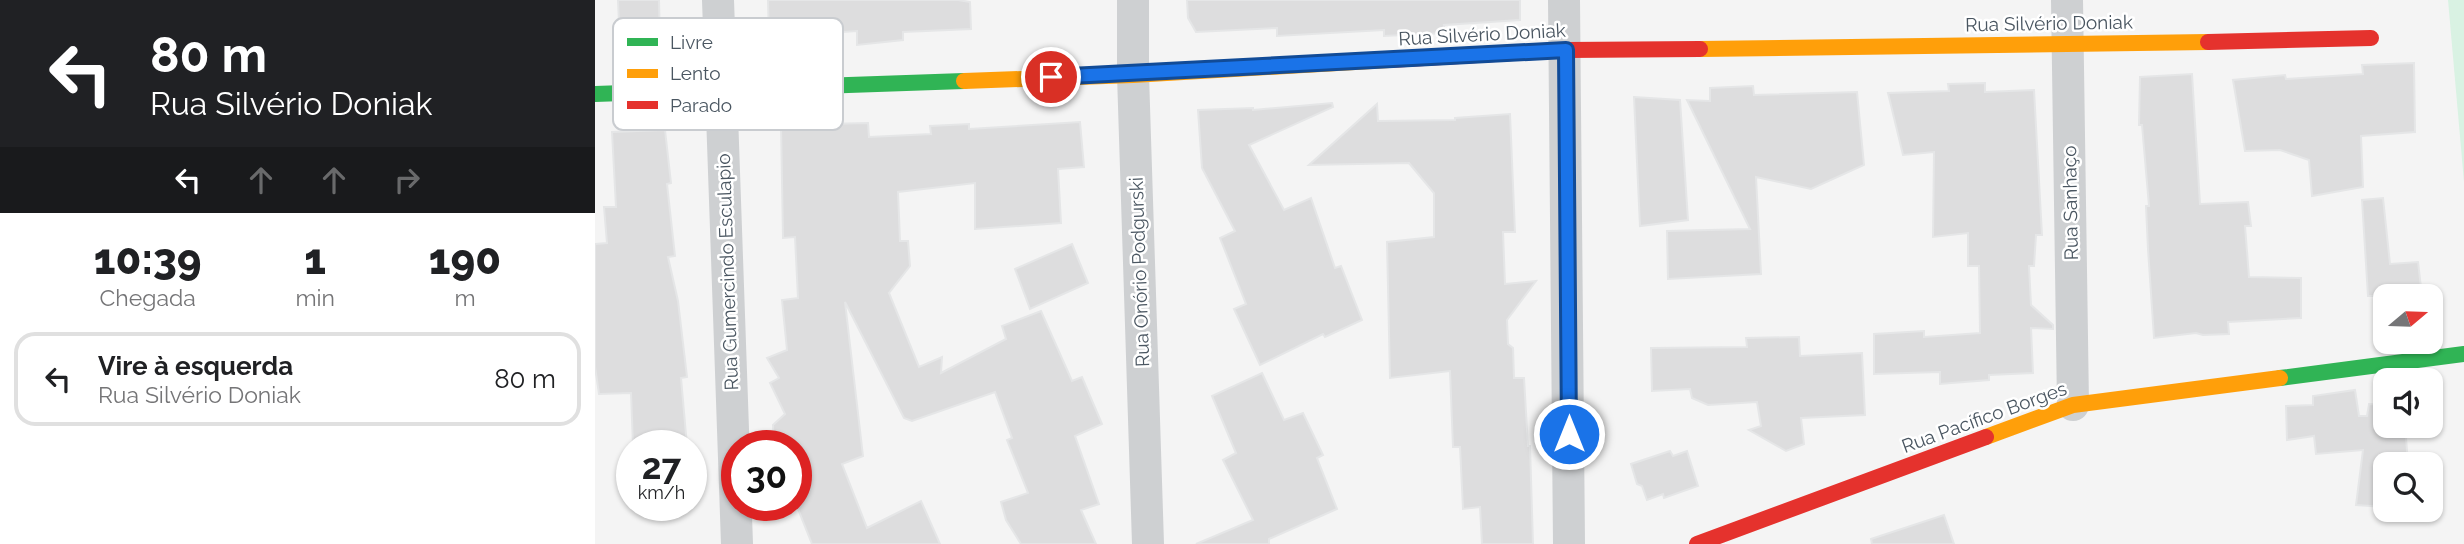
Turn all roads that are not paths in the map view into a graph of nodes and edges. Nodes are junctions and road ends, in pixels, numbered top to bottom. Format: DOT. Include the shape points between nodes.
graph roads {
  1 [pos="718,0"];
  2 [pos="1133,0"];
  3 [pos="1564,0"];
  4 [pos="2067,0"];
  5 [pos="719,18"];
  6 [pos="2371,38"];
  7 [pos="2067,45"];
  8 [pos="1566,50"];
  9 [pos="1133,75"];
  10 [pos="843,84"];
  11 [pos="613,93"];
  12 [pos="595,94"];
  13 [pos="722,130"];
  14 [pos="2464,354"];
  15 [pos="2073,405"];
  16 [pos="737,544"];
  17 [pos="1148,544"];
  18 [pos="1569,544"];
  19 [pos="1697,544"];
  1 -- 5 [label="street, Rua Gumercindo Esculapio"];
  2 -- 9 [label="street, Rua Onório Podgurski"];
  3 -- 8 [label="street"];
  4 -- 7 [label="street, Rua Sanhaço"];
  6 -- 7 [label="street, Rua Silvério Doniak"];
  7 -- 8 [label="street, Rua Silvério Doniak"];
  7 -- 15 [label="street, Rua Sanhaço"];
  8 -- 9 [label="street, Rua Silvério Doniak"];
  8 -- 18 [label="street"];
  9 -- 10 [label="street, Rua Silvério Doniak"];
  9 -- 17 [label="street, Rua Onório Podgurski"];
  11 -- 12 [label="street, Rua Silvério Doniak"];
  13 -- 16 [label="street, Rua Gumercindo Esculapio"];
  14 -- 15 [label="street, Rua Pacífico Borges"];
  15 -- 19 [label="street, Rua Pacífico Borges"];
}
